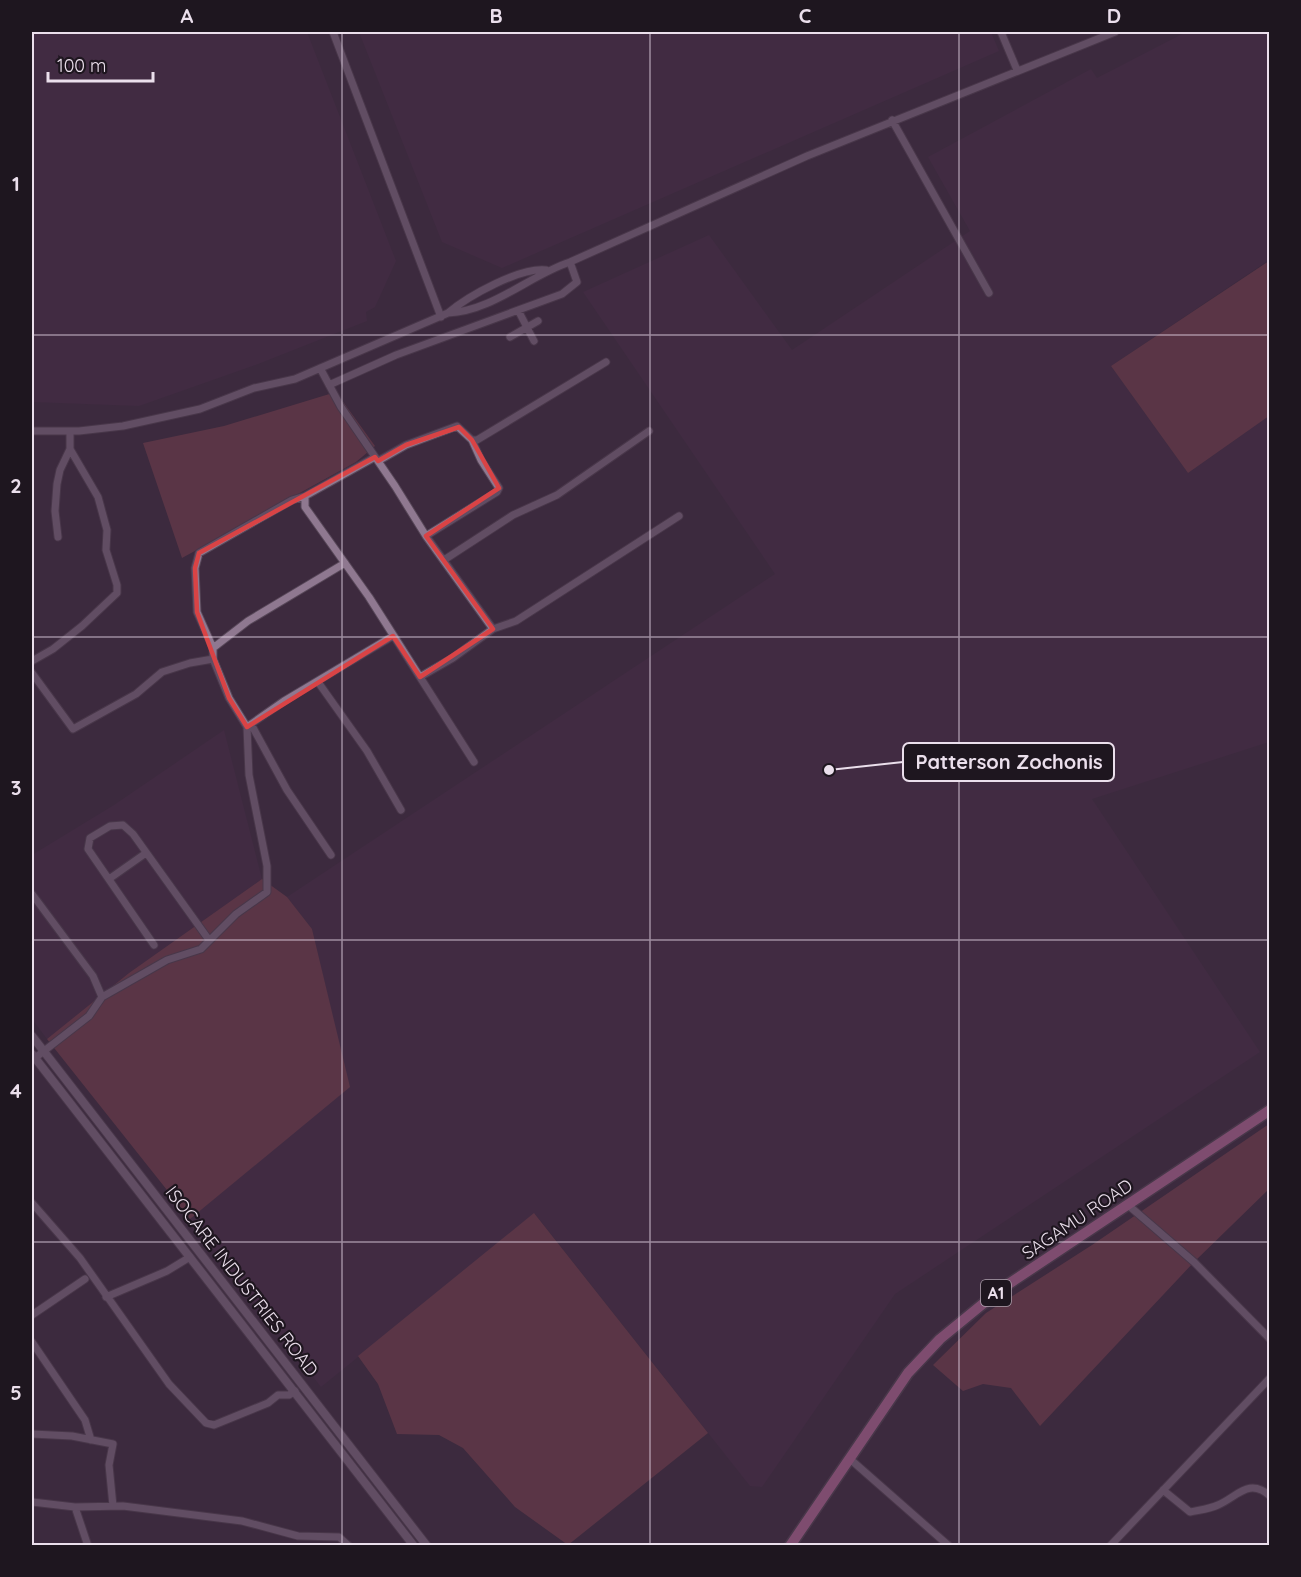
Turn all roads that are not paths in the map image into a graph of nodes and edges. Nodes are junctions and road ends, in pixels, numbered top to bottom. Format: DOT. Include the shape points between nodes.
graph roads {
  1 [pos="333,32"];
  2 [pos="1001,32"];
  3 [pos="1115,32"];
  4 [pos="1017,70"];
  5 [pos="892,120"];
  6 [pos="570,262"];
  7 [pos="546,270"];
  8 [pos="989,293"];
  9 [pos="518,310"];
  10 [pos="445,315"];
  11 [pos="538,321"];
  12 [pos="527,328"];
  13 [pos="510,337"];
  14 [pos="534,341"];
  15 [pos="606,362"];
  16 [pos="320,368"];
  17 [pos="329,385"];
  18 [pos="32,431"];
  19 [pos="70,431"];
  20 [pos="649,431"];
  21 [pos="472,440"];
  22 [pos="70,449"];
  23 [pos="377,459"];
  24 [pos="305,496"];
  25 [pos="679,516"];
  26 [pos="426,536"];
  27 [pos="58,537"];
  28 [pos="444,560"];
  29 [pos="345,563"];
  30 [pos="493,629"];
  31 [pos="393,636"];
  32 [pos="213,648"];
  33 [pos="213,659"];
  34 [pos="32,661"];
  35 [pos="32,673"];
  36 [pos="420,677"];
  37 [pos="318,682"];
  38 [pos="249,726"];
  39 [pos="474,762"];
  40 [pos="401,810"];
  41 [pos="146,853"];
  42 [pos="332,855"];
  43 [pos="109,879"];
  44 [pos="32,894"];
  45 [pos="209,940"];
  46 [pos="154,945"];
  47 [pos="102,997"];
  48 [pos="32,1036"];
  49 [pos="43,1052"];
  50 [pos="33,1056"];
  51 [pos="1269,1110"];
  52 [pos="32,1203"];
  53 [pos="1128,1205"];
  54 [pos="190,1257"];
  55 [pos="85,1279"];
  56 [pos="106,1298"];
  57 [pos="32,1315"];
  58 [pos="1269,1339"];
  59 [pos="32,1342"];
  60 [pos="1269,1378"];
  61 [pos="295,1391"];
  62 [pos="317,1404"];
  63 [pos="310,1411"];
  64 [pos="32,1434"];
  65 [pos="91,1440"];
  66 [pos="850,1459"];
  67 [pos="1163,1490"];
  68 [pos="1269,1496"];
  69 [pos="32,1502"];
  70 [pos="113,1506"];
  71 [pos="75,1507"];
  72 [pos="409,1543"];
  73 [pos="88,1545"];
  74 [pos="348,1545"];
  75 [pos="427,1545"];
  76 [pos="790,1545"];
  77 [pos="949,1545"];
  78 [pos="1110,1545"];
  1 -- 10 [label="street"];
  2 -- 4 [label="street"];
  3 -- 4 [label="street"];
  4 -- 5 [label="street"];
  5 -- 6 [label="street"];
  5 -- 8 [label="street"];
  6 -- 7 [label="street"];
  6 -- 9 [label="street" via="577,282 562,294"];
  7 -- 10 [label="street" via="512,291"];
  7 -- 10 [label="street" via="535,269 494,286"];
  9 -- 12 [label="street"];
  9 -- 17 [label="street" via="396,355"];
  10 -- 16 [label="street"];
  11 -- 12 [label="street"];
  12 -- 13 [label="street"];
  12 -- 14 [label="street"];
  15 -- 21 [label="street"];
  16 -- 17 [label="street"];
  16 -- 19 [label="street" via="200,409 123,426"];
  17 -- 23 [label="street"];
  18 -- 19 [label="street"];
  19 -- 22 [label="street"];
  20 -- 28 [label="street" via="564,491 513,515"];
  21 -- 23 [label="street" via="457,426"];
  21 -- 26 [label="street" via="499,488"];
  22 -- 27 [label="street" via="57,484"];
  22 -- 34 [label="street" via="98,497 117,593 82,626"];
  23 -- 24 [label="street"];
  23 -- 26 [label="street"];
  24 -- 29 [label="street" via="308,513"];
  24 -- 32 [label="street" via="199,553 197,612"];
  25 -- 30 [label="street" via="516,621"];
  26 -- 28 [label="street"];
  28 -- 30 [label="street"];
  29 -- 31 [label="street"];
  29 -- 32 [label="street" via="248,621"];
  30 -- 36 [label="street"];
  31 -- 36 [label="street"];
  31 -- 37 [label="street"];
  32 -- 33 [label="street"];
  33 -- 35 [label="street" via="162,672 136,694 73,729"];
  33 -- 38 [label="street" via="229,699"];
  36 -- 39 [label="street"];
  37 -- 38 [label="street"];
  37 -- 40 [label="street" via="367,751"];
  38 -- 42 [label="street"];
  38 -- 45 [label="street" via="249,775 267,866 267,892"];
  41 -- 43 [label="street"];
  41 -- 43 [label="street" via="123,825 97,832 87,843 88,849"];
  41 -- 45 [label="street"];
  43 -- 46 [label="street"];
  44 -- 47 [label="street" via="93,976"];
  45 -- 47 [label="street" via="201,949 167,960"];
  47 -- 49 [label="street" via="89,1016"];
  48 -- 49 [label="street, ISOCARE INDUSTRIES ROAD"];
  49 -- 50 [label="street"];
  49 -- 62 [label="street, ISOCARE INDUSTRIES ROAD"];
  50 -- 54 [label="street, ISOCARE INDUSTRIES ROAD"];
  51 -- 53 [label="highway, SAGAMU ROAD / A1"];
  52 -- 56 [label="street" via="75,1252"];
  53 -- 58 [label="street" via="1194,1262"];
  53 -- 66 [label="highway, SAGAMU ROAD / A1" via="1001,1289 940,1339 908,1373"];
  54 -- 56 [label="street"];
  54 -- 61 [label="street, ISOCARE INDUSTRIES ROAD"];
  55 -- 57 [label="street"];
  56 -- 61 [label="street" via="169,1384 210,1425"];
  59 -- 65 [label="street" via="85,1420"];
  60 -- 67 [label="street"];
  61 -- 63 [label="street, ISOCARE INDUSTRIES ROAD"];
  62 -- 63 [label="street"];
  62 -- 75 [label="street, ISOCARE INDUSTRIES ROAD"];
  63 -- 72 [label="street, ISOCARE INDUSTRIES ROAD"];
  64 -- 65 [label="street"];
  65 -- 70 [label="street" via="113,1444 109,1465"];
  66 -- 76 [label="highway, SAGAMU ROAD / A1"];
  66 -- 77 [label="street"];
  67 -- 68 [label="street" via="1190,1512 1218,1505 1248,1488 1255,1487"];
  67 -- 78 [label="street"];
  69 -- 71 [label="street"];
  70 -- 71 [label="street"];
  70 -- 74 [label="street" via="242,1521 298,1536 339,1537"];
  71 -- 73 [label="street"];
}
